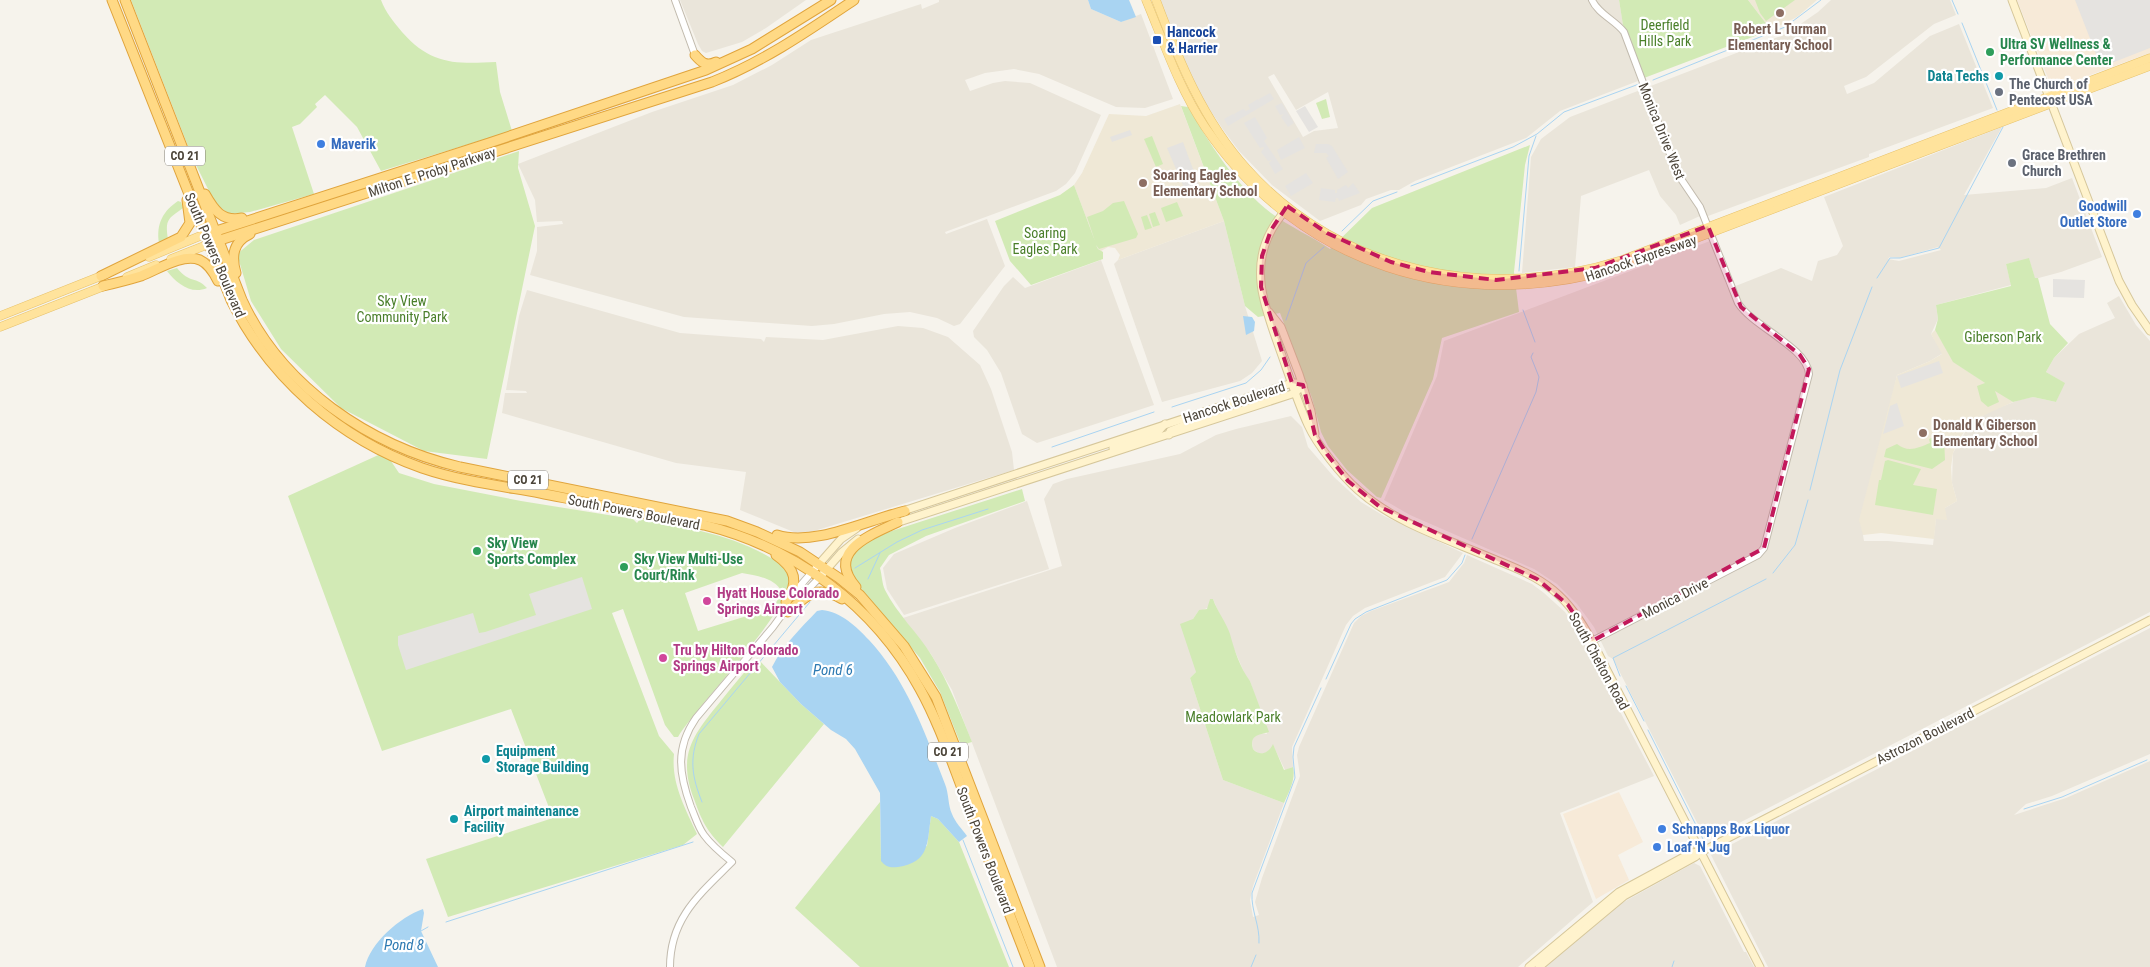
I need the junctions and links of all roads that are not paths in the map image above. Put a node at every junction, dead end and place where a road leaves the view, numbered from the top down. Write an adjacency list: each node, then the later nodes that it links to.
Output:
1 (112, 0): 17 (highway, South Powers Boulevard / CO 21)
2 (125, 0): 16 (highway, South Powers Boulevard / CO 21)
3 (675, 0): 11 (street)
4 (831, 0): 10 (highway, Milton E. Proby Parkway)
5 (854, 0): 19 (highway, Milton E. Proby Parkway)
6 (1146, 0): 20 (main road, Hancock Expressway)
7 (1156, 0): 20 (main road, Hancock Expressway)
8 (1592, 0): 21 (street, Monica Drive West)
9 (2012, 0): 15 (main road)
10 (765, 42): 11 (highway); 14 (highway, Milton E. Proby Parkway)
11 (695, 55): 14 (highway)
12 (2150, 58): 15 (main road, Hancock Expressway)
13 (2150, 66): 15 (main road, Hancock Expressway)
14 (669, 83): 18 (highway, Milton E. Proby Parkway)
15 (2050, 100): 21 (main road, Hancock Expressway); 32 (main road)
16 (164, 102): 18 (highway); 22 (highway, South Powers Boulevard / CO 21)
17 (173, 152): 23 (highway, South Powers Boulevard / CO 21); 26 (highway)
18 (293, 205): 22 (highway, Milton E. Proby Parkway)
19 (319, 208): 24 (highway, Milton E. Proby Parkway); 33 (highway)
20 (1285, 209): 21 (main road, Hancock Expressway); 28 (main road, South Chelton Road)
21 (1709, 230): 50 (street, Monica Drive West)
22 (214, 231): 23 (highway, Milton E. Proby Parkway); 24 (highway, South Powers Boulevard / CO 21)
23 (205, 234): 25 (highway, South Powers Boulevard / CO 21); 26 (main road, Milton E. Proby Parkway)
24 (218, 241): 25 (highway, Milton E. Proby Parkway); 33 (highway, South Powers Boulevard / CO 21)
25 (209, 244): 27 (main road, Milton E. Proby Parkway); 30 (highway, South Powers Boulevard / CO 21)
26 (101, 276): 29 (main road, Milton E. Proby Parkway)
27 (103, 286): 30 (highway); 31 (main road, Milton E. Proby Parkway)
28 (1265, 308): 34 (main road, South Chelton Road); 35 (main road, South Chelton Road)
29 (0, 316)
30 (239, 316): 49 (highway, South Powers Boulevard / CO 21)
31 (0, 327)
32 (2150, 331)
33 (261, 333): 47 (highway, South Powers Boulevard / CO 21)
34 (1292, 382): 35 (main road, Hancock Boulevard); 36 (main road, South Chelton Road); 37 (main road, Hancock Boulevard)
35 (1303, 385): 36 (main road, Hancock Boulevard); 39 (main road, South Chelton Road)
36 (1295, 393): 39 (main road, South Chelton Road); 40 (main road, Hancock Boulevard)
37 (1233, 403): 38 (main road, Hancock Boulevard); 40 (main road)
38 (1165, 424): 41 (main road, Hancock Boulevard); 42 (main road)
39 (1315, 434): 58 (main road, South Chelton Road)
40 (1169, 435): 42 (main road, Hancock Boulevard)
41 (1084, 452): 43 (main road, Hancock Boulevard); 44 (main road)
42 (1083, 462): 44 (main road, Hancock Boulevard)
43 (1025, 472): 44 (main road); 45 (main road); 46 (main road, Hancock Boulevard)
44 (1027, 480): 45 (main road, Hancock Boulevard)
45 (969, 499): 48 (main road, Hancock Boulevard)
46 (904, 510): 47 (highway); 51 (main road, Hancock Boulevard)
47 (727, 521): 51 (highway, South Powers Boulevard / CO 21)
48 (898, 522): 51 (main road, Hancock Boulevard); 57 (highway)
49 (741, 535): 52 (highway, South Powers Boulevard / CO 21); 53 (highway)
50 (1758, 555): 58 (street, Monica Drive)
51 (823, 567): 52 (main road, Hancock Boulevard); 57 (highway, South Powers Boulevard / CO 21)
52 (816, 574): 53 (street); 54 (street); 56 (highway, South Powers Boulevard / CO 21)
53 (786, 602): 54 (street)
54 (785, 614): 56 (highway); 60 (street)
55 (2150, 620): 59 (main road, Astrozon Boulevard)
56 (876, 627): 61 (highway, South Powers Boulevard / CO 21)
57 (899, 639): 62 (highway, South Powers Boulevard / CO 21)
58 (1592, 641): 59 (main road, South Chelton Road)
59 (1701, 852): 63 (main road, Astrozon Boulevard); 64 (main road, Astrozon Boulevard); 65 (main road, South Chelton Road)
60 (670, 967)
61 (1030, 967)
62 (1040, 967)
63 (1529, 967)
64 (1539, 967)
65 (1760, 967)

